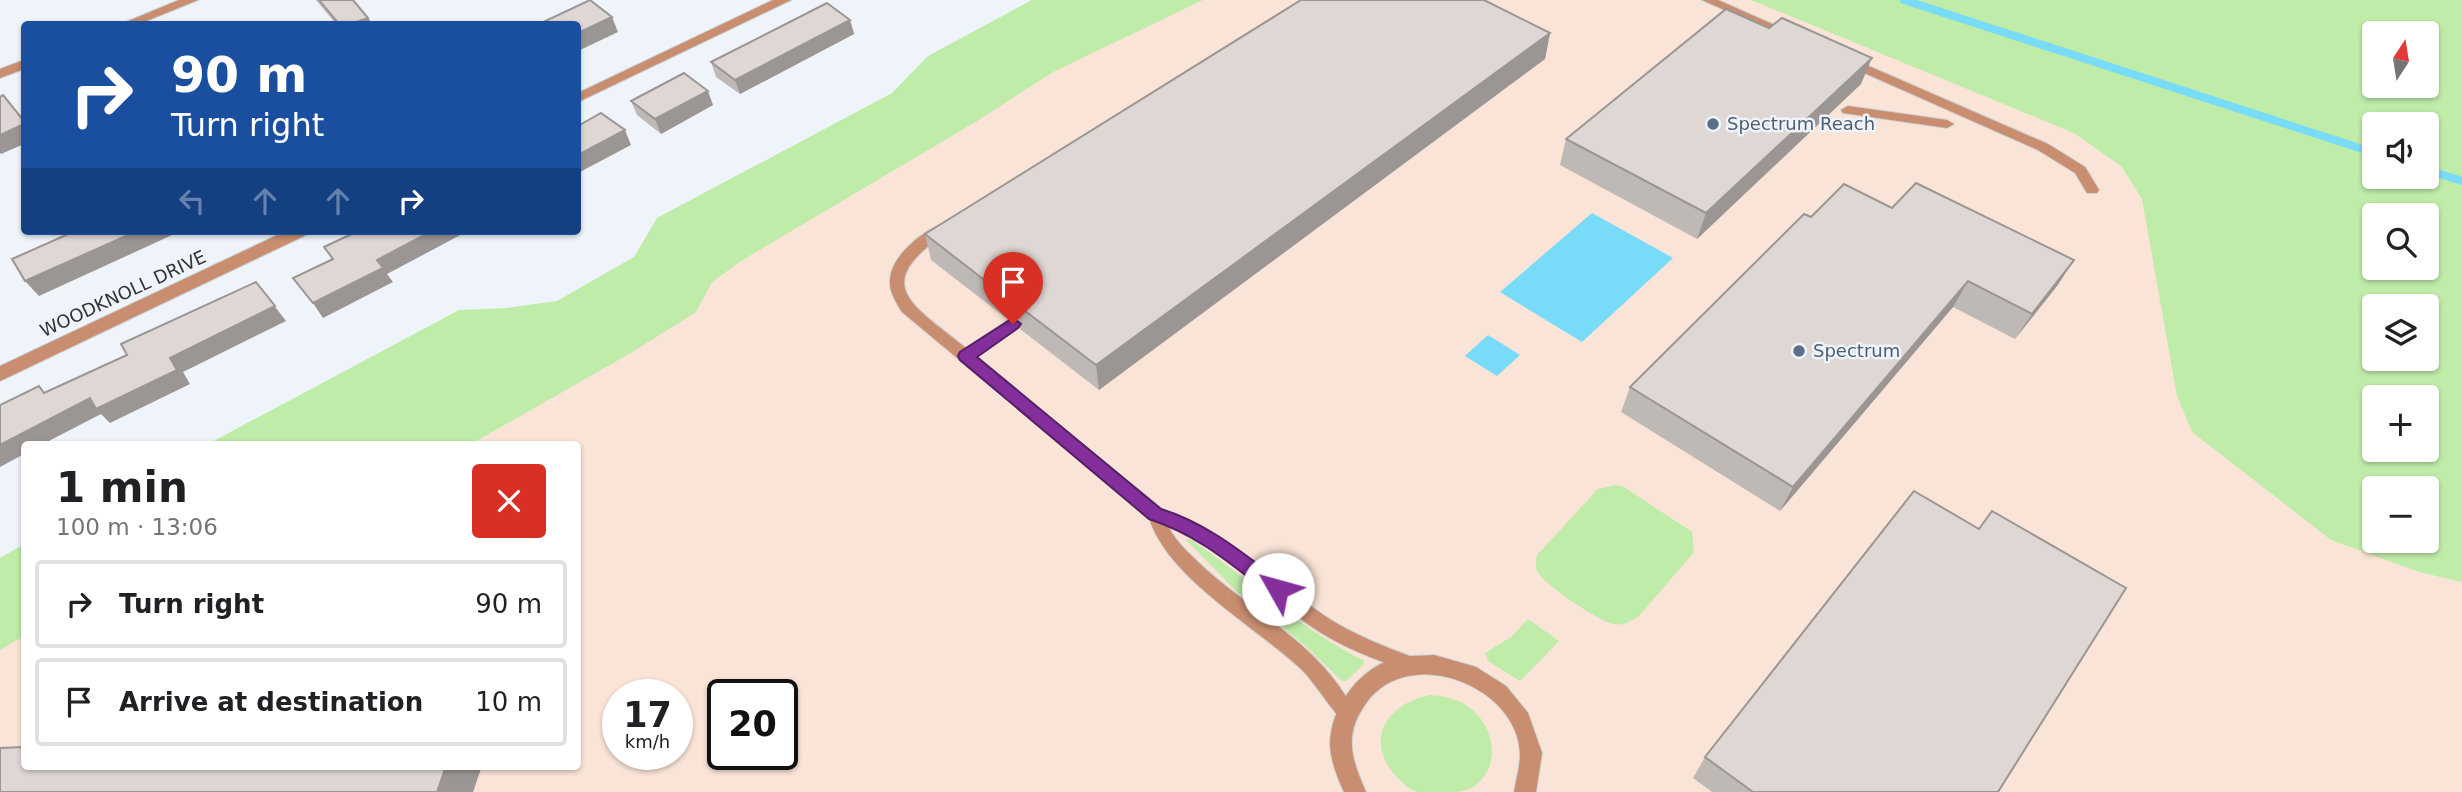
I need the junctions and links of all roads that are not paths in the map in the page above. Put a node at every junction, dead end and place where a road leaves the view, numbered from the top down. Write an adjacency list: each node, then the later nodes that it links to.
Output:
1 (191, 0): 4 (street)
2 (784, 0): 9 (street)
3 (1708, 0): 5 (lane)
4 (136, 21)
5 (1808, 43)
6 (1832, 54): 12 (lane)
7 (21, 65): 8 (street)
8 (0, 74)
9 (581, 98)
10 (1848, 110): 11 (lane)
11 (1947, 124)
12 (2092, 190)
13 (955, 222): 16 (lane)
14 (292, 235): 17 (street, WOODKNOLL DRIVE)
15 (1013, 324): 16 (lane)
16 (966, 356): 18 (lane)
17 (0, 374)
18 (1156, 514): 19 (lane); 20 (lane)
19 (1412, 665): 20 (street); 22 (street)
20 (1346, 714): 21 (street)
21 (1346, 786)
22 (1531, 788)

